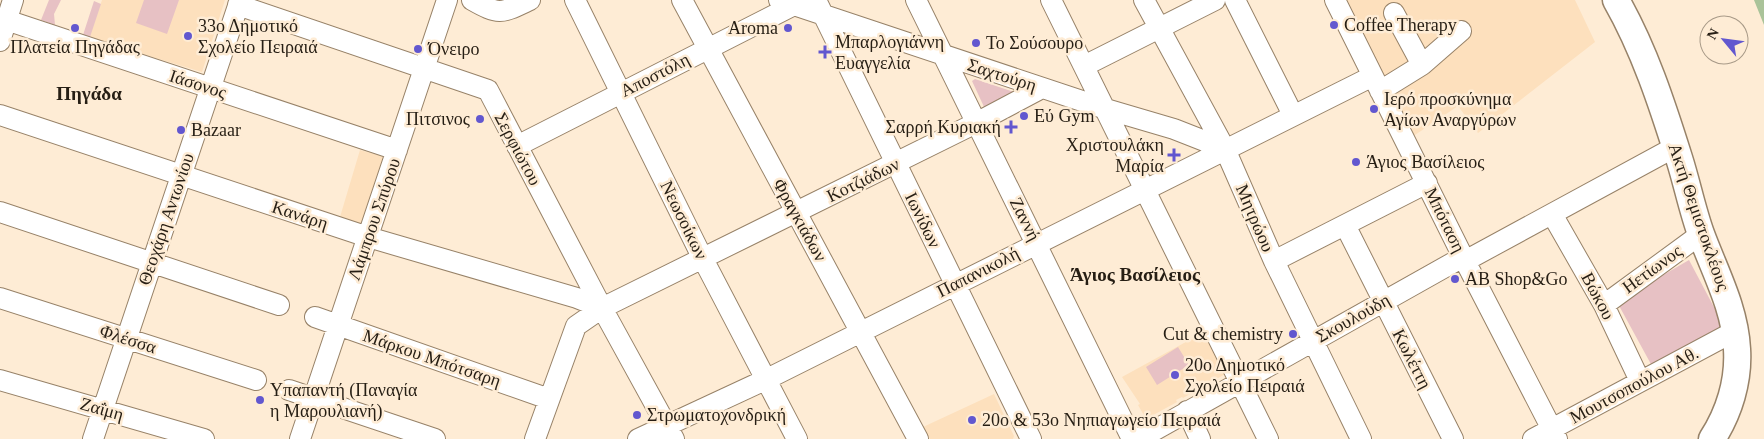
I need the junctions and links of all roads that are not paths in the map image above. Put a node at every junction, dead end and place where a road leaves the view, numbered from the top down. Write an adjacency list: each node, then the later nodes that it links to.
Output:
1 (13, 0): 18 (street)
2 (447, 0): 26 (street, Λάμπρου Σπύρου)
3 (472, 0): 4 (street)
4 (530, 0)
5 (575, 0): 30 (street, Νεωσοίκων)
6 (682, 0): 22 (street, Φραγκιάδων)
7 (916, 0): 23 (street, Ζαννή)
8 (1051, 0): 25 (street)
9 (1144, 0): 19 (street, Μητρώου)
10 (1215, 0): 19 (street)
11 (1235, 0): 33 (street)
12 (1335, 0): 27 (street, Μπόταση)
13 (1616, 0): 36 (main road, Ακτή Θεμιστοκλέους)
14 (786, 2): 16 (street, Σαχτούρη); 22 (street, Αποστόλη)
15 (239, 3): 26 (street, Σερφιώτου); 29 (street, Θεοχάρη Αντωνίου)
16 (820, 8): 23 (street, Σαχτούρη); 39 (street, Ιωνίδων)
17 (1394, 13): 24 (street)
18 (3, 19): 21 (street); 29 (street, Ιάσονος)
19 (1158, 29): 25 (street); 37 (street, Μητρώου)
20 (1461, 31): 24 (street, Παπανικολή)
21 (0, 41)
22 (708, 48): 30 (street, Αποστόλη); 44 (street, Φραγκιάδων)
23 (942, 55): 28 (street, Σαχτούρη); 34 (street, Ζαννή)
24 (1422, 64): 27 (street, Παπανικολή)
25 (1084, 66): 31 (street)
26 (425, 69): 35 (street, Σερφιώτου); 38 (street, Λάμπρου Σπύρου)
27 (1376, 84): 33 (street, Παπανικολή); 41 (street, Μπόταση)
28 (1042, 88): 31 (street, Σαχτούρη); 34 (street, Κοτζιάδων)
29 (211, 89): 38 (street, Ιάσονος); 40 (street, Θεοχάρη Αντωνίου)
30 (622, 93): 35 (street, Αποστόλη); 50 (street, Νεωσοίκων)
31 (1106, 109): 37 (street, Σαχτούρη); 42 (street)
32 (0, 115): 40 (street, Κανάρη)
33 (1293, 116): 37 (street, Παπανικολή)
34 (976, 124): 39 (street, Κοτζιάδων); 49 (street, Ζαννή)
35 (517, 146): 59 (street, Σερφιώτου)
36 (1675, 147): 45 (street, Σκουλούδη); 47 (main road, Ακτή Θεμιστοκλέους)
37 (1225, 149): 42 (street, Παπανικολή); 52 (street, Μητρώου)
38 (397, 150): 48 (street, Λάμπρου Σπύρου)
39 (896, 164): 44 (street, Κοτζιάδων); 54 (street, Ιωνίδων)
40 (181, 175): 48 (street, Κανάρη); 53 (street, Θεοχάρη Αντωνίου)
41 (1427, 183): 46 (street); 51 (street, Μπόταση)
42 (1146, 188): 49 (street, Παπανικολή); 70 (street)
43 (0, 212): 53 (street)
44 (796, 213): 50 (street, Κοτζιάδων); 63 (street, Φραγκιάδων)
45 (1552, 214): 51 (street, Σκουλούδη); 58 (street, Βώκου)
46 (1345, 225): 52 (street); 56 (street, Κωλέττη)
47 (1701, 234): 58 (street, Ηετίωνος); 62 (main road, Ακτή Θεμιστοκλέους)
48 (368, 237): 59 (street, Κανάρη); 61 (street, Λάμπρου Σπύρου)
49 (1037, 243): 54 (street, Παπανικολή); 87 (street, Ζαννή)
50 (703, 259): 59 (street, Κοτζιάδων); 66 (street, Νεωσοίκων)
51 (1464, 259): 56 (street, Σκουλούδη); 77 (street, Μπόταση)
52 (1274, 261): 65 (street, Μητρώου)
53 (151, 262): 57 (street); 64 (street, Θεοχάρη Αντωνίου)
54 (954, 285): 63 (street, Παπανικολή); 86 (street, Ιωνίδων)
55 (0, 298): 64 (street, Φλέσσα)
56 (1382, 301): 65 (street, Σκουλούδη); 92 (street, Κωλέττη)
57 (279, 305)
58 (1604, 305): 69 (street, Βώκου)
59 (602, 308): 73 (street, Κοτζιάδων); 76 (street, Σερφιώτου)
60 (315, 317): 61 (street, Μάρκου Μπότσαρη)
61 (338, 325): 72 (street, Λάμπρου Σπύρου); 73 (street, Μάρκου Μπότσαρη)
62 (1735, 331): 69 (street, Μουτσοπούλου Αθ.); 94 (main road, Ακτή Θεμιστοκλέους)
63 (862, 332): 66 (street, Παπανικολή); 85 (street, Φραγκιάδων)
64 (126, 338): 68 (street, Φλέσσα); 74 (street, Θεοχάρη Αντωνίου)
65 (1312, 341): 70 (street, Σκουλούδη); 91 (street, Μητρώου)
66 (767, 379): 76 (street, Παπανικολή); 84 (street, Νεωσοίκων)
67 (0, 380): 74 (street, Ζαΐμη)
68 (256, 380)
69 (1640, 381): 77 (street, Μουτσοπούλου Αθ.)
70 (1240, 382): 75 (street, Σκουλούδη); 90 (street)
71 (289, 390): 72 (street)
72 (314, 398): 80 (street, Λάμπρου Σπύρου); 81 (street)
73 (549, 399): 82 (street, Κοτζιάδων)
74 (103, 410): 78 (street, Θεοχάρη Αντωνίου); 79 (street, Ζαΐμη)
75 (1187, 411): 88 (street, Σκουλούδη); 89 (street)
76 (671, 432): 83 (street, Παπανικολή)
77 (1554, 434): 93 (street, Μουτσοπούλου Αθ.)
78 (92, 439)
79 (204, 439)
80 (300, 439)
81 (435, 439)
82 (534, 439)
83 (638, 439)
84 (797, 439)
85 (918, 439)
86 (1031, 439)
87 (1132, 439)
88 (1139, 439)
89 (1200, 439)
90 (1268, 439)
91 (1361, 439)
92 (1452, 439)
93 (1533, 439)
94 (1712, 439)

